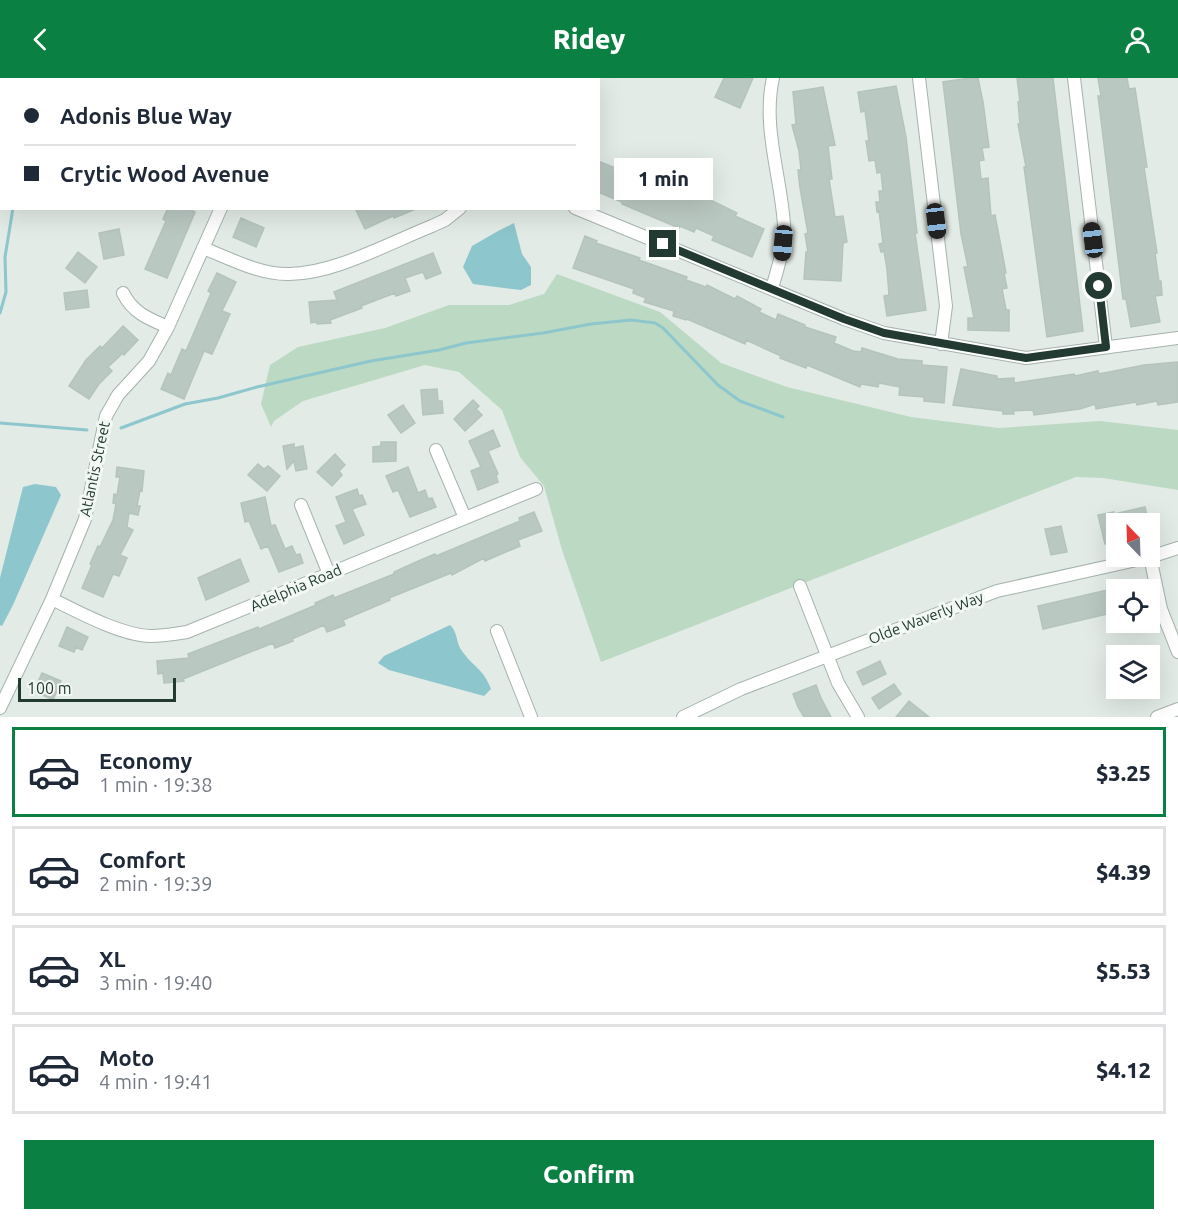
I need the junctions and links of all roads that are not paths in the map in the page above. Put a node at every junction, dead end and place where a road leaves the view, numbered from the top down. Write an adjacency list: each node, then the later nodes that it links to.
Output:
1 (773, 78): 8 (street)
2 (919, 78): 12 (street)
3 (1074, 78): 13 (street)
4 (219, 210): 7 (street, Atlantis Street)
5 (458, 210): 7 (street)
6 (580, 210): 8 (street)
7 (203, 248): 10 (street, Atlantis Street)
8 (772, 288): 12 (street)
9 (123, 293): 10 (street)
10 (168, 327): 24 (street, Atlantis Street)
11 (1178, 338): 13 (street)
12 (941, 344): 13 (street)
13 (1106, 347)
14 (436, 450): 17 (street)
15 (536, 489): 17 (street, Adelphia Road)
16 (300, 505): 22 (street)
17 (465, 518): 22 (street, Adelphia Road)
18 (1178, 548): 19 (street, Olde Waverly Way)
19 (1160, 554)
20 (1106, 567): 27 (street, Olde Waverly Way)
21 (1152, 567): 26 (street)
22 (329, 574): 24 (street, Adelphia Road)
23 (800, 586): 27 (street)
24 (52, 599): 28 (street, Atlantis Street)
25 (497, 631): 31 (street)
26 (1178, 652)
27 (827, 656): 30 (street, Olde Waverly Way); 32 (street)
28 (0, 708)
29 (1178, 709): 33 (street)
30 (687, 716)
31 (531, 717)
32 (858, 717)
33 (1157, 717)

